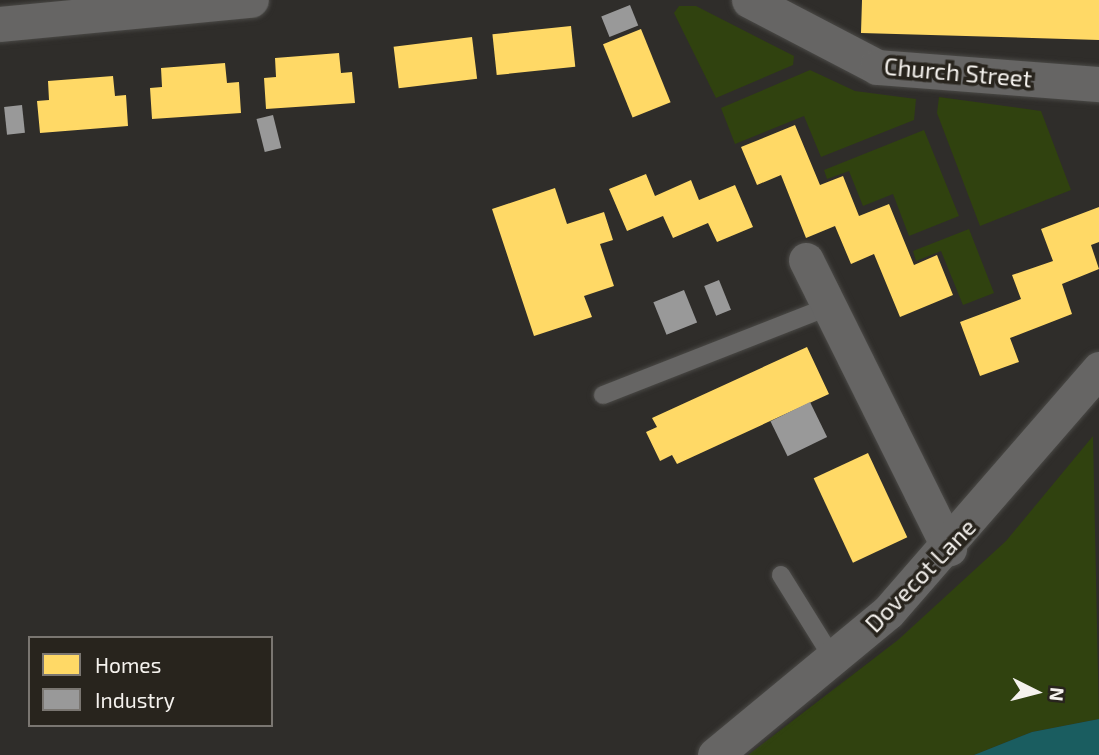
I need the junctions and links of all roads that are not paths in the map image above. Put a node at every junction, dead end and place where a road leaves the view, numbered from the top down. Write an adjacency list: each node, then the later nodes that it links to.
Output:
1 (251, 0): 3 (street)
2 (749, 0): 4 (street, Church Street)
3 (190, 3): 5 (street)
4 (797, 10): 6 (street, Church Street)
5 (0, 24)
6 (1099, 83)
7 (806, 260): 8 (street)
8 (827, 307): 10 (lane); 11 (street)
9 (1099, 369): 11 (street, Dovecot Lane)
10 (603, 395)
11 (950, 548): 13 (street, Dovecot Lane)
12 (781, 575): 13 (lane)
13 (834, 660): 14 (street, Dovecot Lane)
14 (715, 755)

